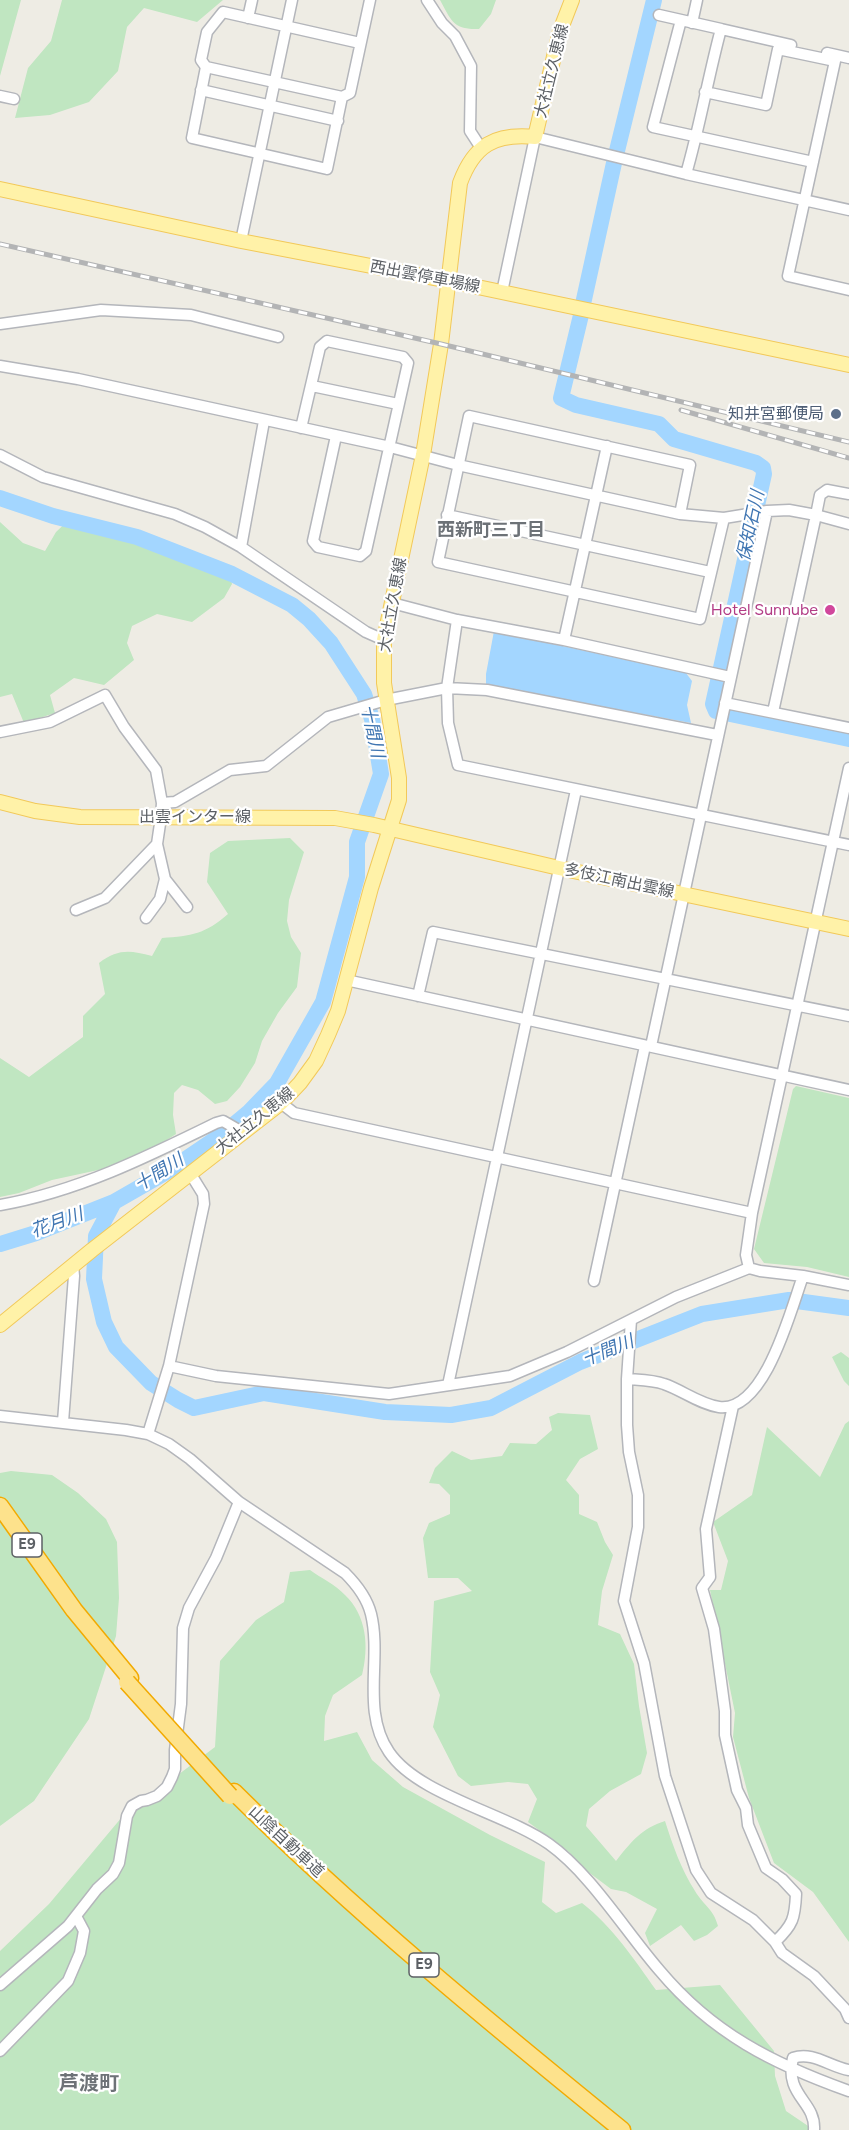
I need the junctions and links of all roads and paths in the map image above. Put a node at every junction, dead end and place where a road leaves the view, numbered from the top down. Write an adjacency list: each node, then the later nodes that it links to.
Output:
1 (252, 0): 8 (street)
2 (292, 0): 11 (street)
3 (370, 0): 13 (street)
4 (426, 0): 27 (street)
5 (572, 0): 25 (main road, 大社立久恵線)
6 (697, 0): 10 (street)
7 (660, 15): 9 (street)
8 (248, 18): 11 (street); 16 (street)
9 (681, 20): 10 (street); 26 (street)
10 (692, 23): 12 (street)
11 (287, 26): 13 (street); 17 (street)
12 (721, 30): 14 (street); 19 (street)
13 (360, 43): 21 (street)
14 (830, 57): 15 (street); 19 (street); 29 (street)
15 (849, 58)
16 (206, 67): 17 (street); 18 (street)
17 (275, 82): 21 (street); 23 (street)
18 (201, 90): 23 (street); 28 (street)
19 (705, 92): 26 (street)
20 (0, 96): 22 (street)
21 (342, 97): 24 (street)
22 (14, 99)
23 (269, 106): 24 (street); 28 (street)
24 (338, 121): 28 (street)
25 (535, 137): 27 (main road, 大社立久恵線); 30 (street); 37 (street)
26 (696, 137): 29 (street); 30 (street)
27 (481, 148): 35 (main road, 大社立久恵線)
28 (260, 153): 34 (street)
29 (813, 162): 32 (street)
30 (686, 174): 32 (street)
31 (0, 189): 34 (main road, 西出雲停車場線)
32 (805, 199): 33 (street); 36 (street)
33 (849, 210)
34 (241, 240): 35 (main road, 西出雲停車場線)
35 (449, 281): 37 (main road, 西出雲停車場線); 50 (main road, 大社立久恵線)
36 (849, 290)
37 (502, 292): 40 (main road, 西出雲停車場線)
38 (0, 324): 39 (street)
39 (278, 337)
40 (849, 365)
41 (0, 366): 44 (street)
42 (312, 386): 43 (street); 43 (street); 45 (street)
43 (398, 404): 48 (street)
44 (264, 421): 45 (street); 61 (street)
45 (301, 428): 46 (street)
46 (336, 436): 48 (street); 48 (street)
47 (607, 446): 51 (street); 53 (street); 55 (street)
48 (390, 447): 50 (street)
49 (0, 455): 61 (street)
50 (423, 455): 51 (street); 64 (main road, 大社立久恵線)
51 (458, 465): 53 (street); 56 (street)
52 (849, 494): 57 (street)
53 (596, 497): 55 (street); 60 (street)
54 (767, 511): 57 (street); 58 (street); 68 (street)
55 (680, 514): 58 (street)
56 (447, 515): 60 (street); 63 (street)
57 (816, 515): 59 (street); 72 (street)
58 (724, 518): 62 (street)
59 (849, 525)
60 (585, 545): 62 (street); 63 (street)
61 (241, 547): 66 (street)
62 (710, 572): 63 (street)
63 (574, 593): 67 (street)
64 (392, 603): 65 (street); 66 (main road, 大社立久恵線)
65 (457, 620): 67 (street); 69 (street)
66 (384, 640): 70 (main road, 大社立久恵線)
67 (564, 640): 68 (street)
68 (730, 677): 71 (street)
69 (447, 688): 70 (street); 75 (street); 77 (street)
70 (386, 700): 79 (street); 82 (main road, 大社立久恵線)
71 (725, 702): 72 (street); 75 (street)
72 (773, 712): 73 (street)
73 (849, 728)
74 (0, 732): 79 (street)
75 (717, 735): 80 (street)
76 (849, 768): 83 (street)
77 (576, 790): 80 (street); 86 (street)
78 (0, 802): 81 (main road, 出雲インター線)
79 (162, 803): 81 (street)
80 (702, 814): 83 (street); 88 (street)
81 (161, 817): 82 (main road, 出雲インター線); 84 (street)
82 (390, 829): 86 (main road, 多伎江南出雲線); 95 (main road, 大社立久恵線)
83 (834, 842): 85 (street); 92 (street)
84 (157, 844): 87 (street); 90 (street)
85 (849, 845)
86 (559, 868): 88 (main road, 多伎江南出雲線); 94 (street)
87 (165, 879): 89 (street); 91 (street)
88 (683, 894): 92 (main road, 多伎江南出雲線); 96 (street)
89 (187, 908)
90 (76, 910)
91 (146, 918)
92 (816, 922): 93 (main road, 多伎江南出雲線); 98 (street)
93 (849, 929)
94 (541, 954): 96 (street); 97 (street); 100 (street)
95 (346, 980): 97 (street); 104 (main road, 大社立久恵線)
96 (665, 980): 98 (street); 101 (street)
97 (418, 996): 100 (street)
98 (797, 1007): 99 (street); 102 (street)
99 (849, 1017)
100 (527, 1021): 101 (street); 106 (street)
101 (648, 1046): 102 (street); 108 (street)
102 (783, 1076): 103 (street); 110 (street)
103 (849, 1090)
104 (281, 1103): 105 (main road, 大社立久恵線); 106 (street)
105 (242, 1132): 107 (main road, 大社立久恵線); 109 (street)
106 (496, 1157): 108 (street); 120 (street)
107 (190, 1173): 111 (main road, 大社立久恵線); 118 (street)
108 (615, 1184): 110 (street); 114 (street)
109 (0, 1205)
110 (752, 1214): 112 (street)
111 (74, 1264): 117 (main road, 大社立久恵線); 123 (street)
112 (750, 1268): 113 (street); 116 (street)
113 (803, 1276): 115 (street); 121 (street)
114 (594, 1281)
115 (849, 1285)
116 (631, 1320): 119 (street); 120 (street)
117 (0, 1325)
118 (169, 1366): 120 (street); 124 (street)
119 (627, 1379): 121 (street); 131 (street)
120 (448, 1385)
121 (733, 1406): 131 (street)
122 (0, 1416): 123 (street)
123 (63, 1422): 124 (street)
124 (148, 1434): 125 (street)
125 (239, 1502): 130 (street); 135 (street)
126 (0, 1506): 128 (highway, 山陰自動車道 / E9)
127 (0, 1514): 128 (highway, 山陰自動車道 / E9)
128 (52, 1584): 129 (highway, 山陰自動車道 / E9)
129 (232, 1794): 138 (highway, 山陰自動車道 / E9); 139 (highway, 山陰自動車道 / E9)
130 (76, 1916): 132 (street); 134 (street)
131 (775, 1942): 133 (street)
132 (0, 1985)
133 (849, 2018)
134 (0, 2051)
135 (791, 2068): 136 (street); 137 (street); 140 (street)
136 (849, 2070)
137 (849, 2091)
138 (612, 2130)
139 (622, 2130)
140 (814, 2130)

